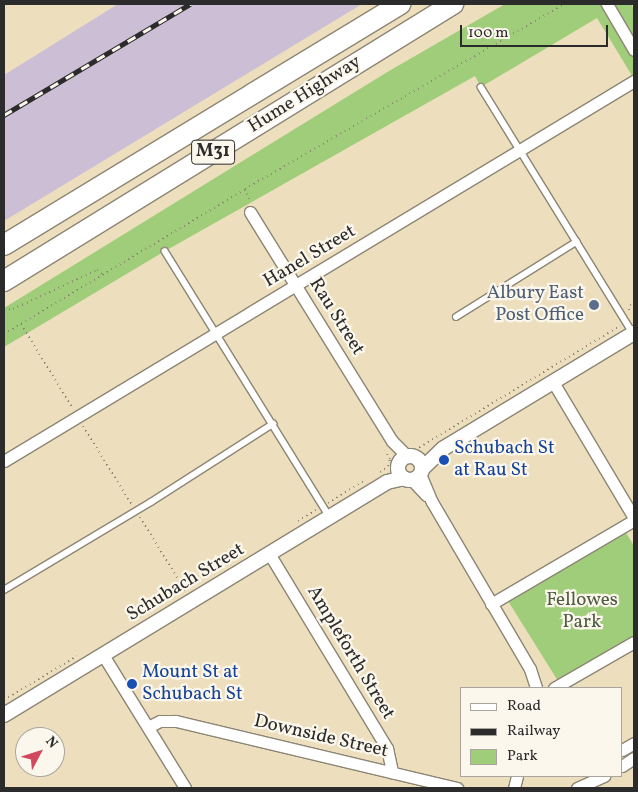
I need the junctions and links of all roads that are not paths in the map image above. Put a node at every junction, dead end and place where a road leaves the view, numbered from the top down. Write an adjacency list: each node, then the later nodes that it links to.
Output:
1 (398, 4): 12 (highway, Hume Highway / M31)
2 (453, 4): 5 (highway, Hume Highway / M31)
3 (461, 4): 5 (highway)
4 (607, 4): 6 (street)
5 (423, 22): 14 (highway, Hume Highway / M31)
6 (634, 50)
7 (634, 81): 9 (street, Hanel Street)
8 (481, 87): 9 (lane)
9 (520, 150): 11 (lane); 15 (street, Hanel Street)
10 (250, 212): 15 (street, Rau Street)
11 (576, 242): 16 (lane); 17 (lane)
12 (4, 245)
13 (165, 251): 18 (lane)
14 (4, 281)
15 (296, 286): 18 (street, Hanel Street); 22 (street, Rau Street)
16 (456, 317)
17 (631, 329): 19 (street)
18 (218, 332): 20 (lane); 21 (street, Hanel Street)
19 (553, 382): 22 (street); 24 (street)
20 (273, 424): 23 (lane); 26 (lane)
21 (4, 461)
22 (410, 466): 23 (street, Schubach Street); 27 (street, Rau Street)
23 (326, 512): 25 (street, Schubach Street)
24 (634, 519): 27 (street)
25 (270, 555): 29 (street, Schubach Street); 38 (street, Ampleforth Street)
26 (4, 590)
27 (491, 604): 30 (street, Rau Street)
28 (634, 642): 31 (street)
29 (103, 655): 32 (street, Schubach Street); 33 (street)
30 (539, 687)
31 (556, 687)
32 (4, 715)
33 (148, 727): 38 (street, Downside Street); 41 (street)
34 (634, 742): 35 (street)
35 (623, 749)
36 (634, 758): 37 (street)
37 (623, 765)
38 (392, 772): 42 (street, Downside Street)
39 (586, 777): 43 (street)
40 (602, 777): 44 (street)
41 (185, 788)
42 (457, 788)
43 (571, 788)
44 (577, 788)

